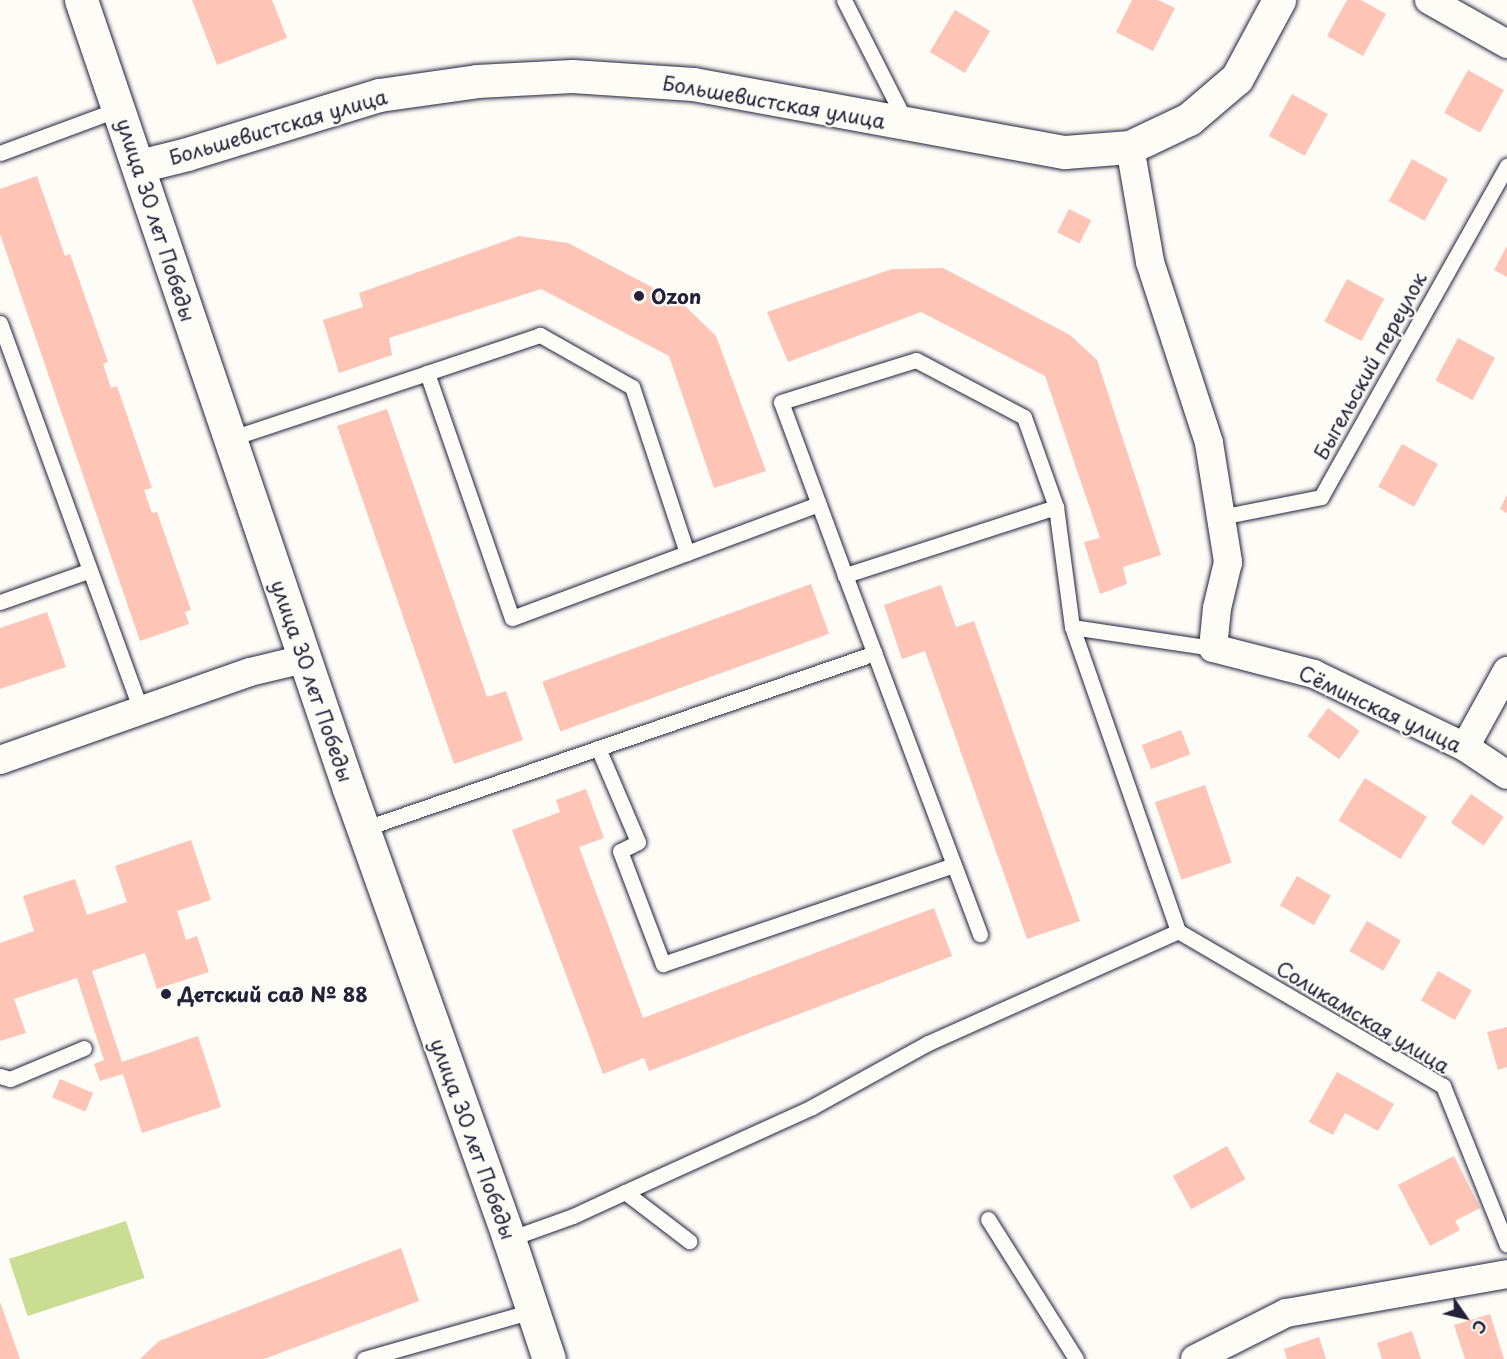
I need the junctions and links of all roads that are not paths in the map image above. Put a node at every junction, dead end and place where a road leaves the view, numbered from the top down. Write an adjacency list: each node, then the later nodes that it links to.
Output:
1 (81, 0): 6 (street, улица 30 лет Победы)
2 (844, 0): 7 (lane)
3 (1279, 0): 8 (street, Большевистская улица)
4 (1429, 0): 5 (street)
5 (1507, 44)
6 (119, 110): 9 (lane); 10 (street, улица 30 лет Победы)
7 (908, 125): 8 (street, Большевистская улица); 10 (street, Большевистская улица)
8 (1130, 147): 17 (street)
9 (0, 153)
10 (139, 166): 14 (street, улица 30 лет Победы)
11 (1507, 166): 17 (lane, Быгельский переулок)
12 (0, 323): 19 (lane)
13 (428, 373): 14 (lane); 18 (lane); 18 (lane)
14 (229, 439): 25 (street, улица 30 лет Победы)
15 (819, 504): 16 (lane); 18 (lane); 20 (lane)
16 (1056, 507): 20 (lane); 22 (lane)
17 (1221, 517): 23 (street)
18 (687, 553)
19 (88, 571): 21 (lane); 27 (lane)
20 (845, 575): 24 (lane)
21 (0, 602)
22 (1072, 627): 23 (lane); 34 (lane)
23 (1213, 648): 28 (street, Сёминская улица)
24 (874, 653): 29 (lane); 33 (lane)
25 (304, 659): 27 (street); 32 (street, улица 30 лет Победы)
26 (1507, 671): 28 (street)
27 (141, 710): 30 (street)
28 (1465, 747): 31 (street, Сёминская улица)
29 (598, 748): 32 (lane); 33 (lane)
30 (0, 760)
31 (1507, 775)
32 (363, 829): 40 (street, улица 30 лет Победы)
33 (954, 864): 35 (lane)
34 (1178, 931): 38 (lane); 42 (lane, Соликамская улица)
35 (980, 935)
36 (84, 1048): 37 (lane)
37 (0, 1076)
38 (625, 1192): 40 (lane); 41 (lane)
39 (988, 1219): 47 (lane)
40 (509, 1239): 44 (street, улица 30 лет Победы)
41 (689, 1241)
42 (1507, 1245)
43 (1507, 1274): 48 (street)
44 (532, 1311): 45 (lane); 46 (street, улица 30 лет Победы)
45 (363, 1359)
46 (549, 1359)
47 (1076, 1359)
48 (1195, 1359)

